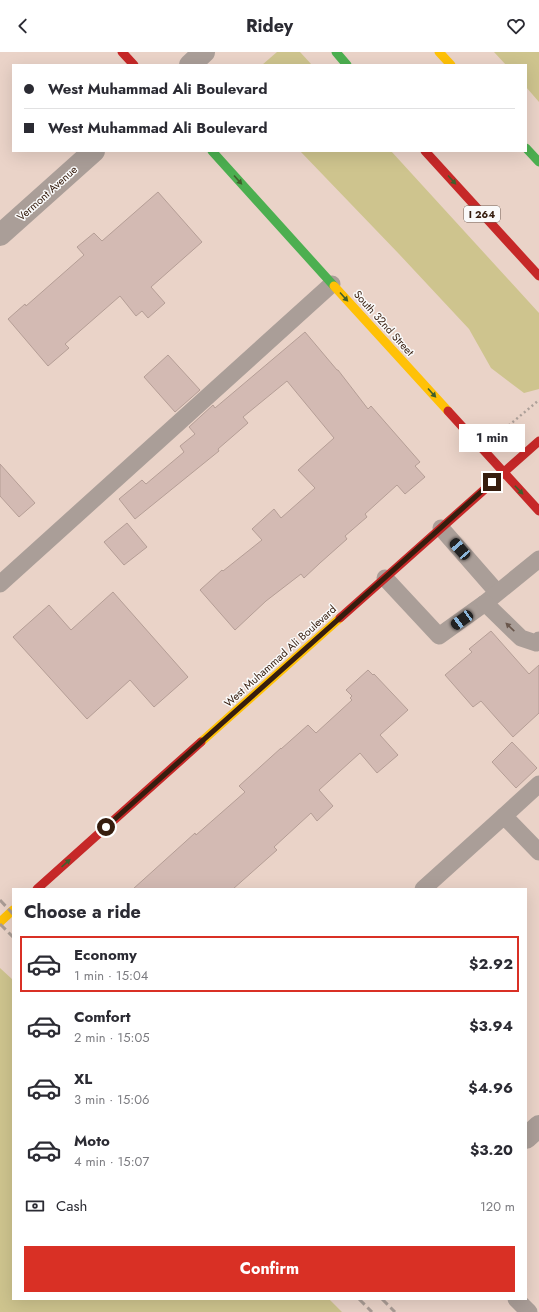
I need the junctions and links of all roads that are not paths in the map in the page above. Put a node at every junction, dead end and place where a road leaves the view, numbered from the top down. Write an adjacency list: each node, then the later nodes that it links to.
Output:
1 (122, 52): 5 (main road)
2 (204, 52): 6 (street)
3 (336, 52): 7 (main road)
4 (440, 52): 8 (main road)
5 (133, 64)
6 (191, 64)
7 (346, 64)
8 (450, 64)
9 (527, 149): 13 (main road)
10 (93, 152): 14 (street, Vermont Avenue)
11 (213, 152): 16 (main road, South 32nd Street, one-way to 16)
12 (426, 152): 15 (main road, I 264, one-way to 15)
13 (539, 162)
14 (0, 235)
15 (539, 276)
16 (332, 284): 18 (main road, South 32nd Street, one-way to 18); 23 (lane)
17 (539, 440): 18 (main road, West Muhammad Ali Boulevard)
18 (503, 473): 19 (main road, South 32nd Street, one-way to 19); 20 (main road, West Muhammad Ali Boulevard)
19 (539, 511)
20 (441, 528): 22 (main road, West Muhammad Ali Boulevard); 24 (lane)
21 (538, 562): 24 (lane)
22 (385, 578): 24 (lane); 29 (main road, West Muhammad Ali Boulevard, one-way to 22)
23 (0, 584)
24 (491, 598): 25 (lane, one-way to 24)
25 (539, 640)
26 (539, 784): 27 (lane)
27 (504, 816): 28 (lane); 30 (lane)
28 (539, 852)
29 (37, 888)
30 (424, 888)
31 (12, 911): 32 (main road)
32 (0, 922)
33 (539, 1126): 34 (street)
34 (527, 1137)
35 (517, 1300): 36 (lane)
36 (529, 1312)

